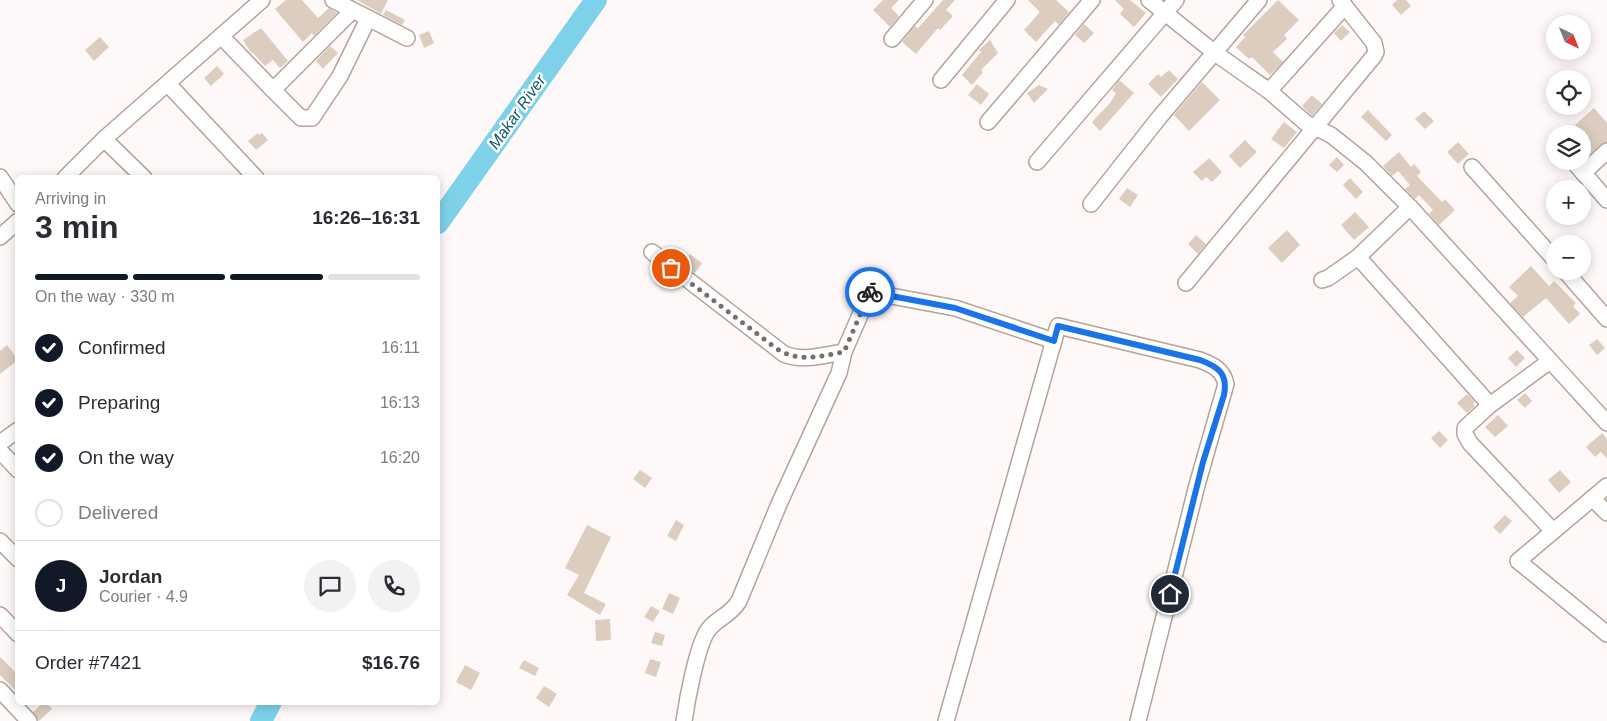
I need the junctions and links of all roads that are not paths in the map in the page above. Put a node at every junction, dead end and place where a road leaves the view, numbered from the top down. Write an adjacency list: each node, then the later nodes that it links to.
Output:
1 (262, 0): 13 (street)
2 (333, 0): 10 (street)
3 (925, 0): 15 (street)
4 (1007, 0): 17 (street)
5 (1092, 0): 21 (street)
6 (1149, 0): 11 (street)
7 (1176, 0): 11 (street)
8 (1259, 0): 16 (street)
9 (1342, 3): 20 (street); 22 (street)
10 (352, 11): 12 (street); 19 (street)
11 (1164, 13): 16 (street); 26 (street)
12 (368, 19): 14 (street); 19 (street)
13 (222, 36): 18 (street); 19 (street)
14 (406, 38)
15 (892, 39)
16 (1215, 52): 20 (street); 35 (street)
17 (941, 80)
18 (168, 84): 23 (street); 31 (street)
19 (272, 90)
20 (1269, 91): 22 (street)
21 (988, 122)
22 (1315, 126): 36 (street); 44 (street)
23 (104, 139): 29 (street); 30 (street)
24 (1607, 150): 25 (street)
25 (1591, 159)
26 (1037, 162)
27 (1472, 167): 39 (street)
28 (1581, 170): 34 (street)
29 (68, 175)
30 (141, 175)
31 (253, 175)
32 (0, 177): 33 (street)
33 (15, 200)
34 (1607, 200)
35 (1090, 204)
36 (1410, 207): 41 (street); 48 (street)
37 (15, 224): 38 (street)
38 (0, 237)
39 (1546, 250)
40 (652, 252): 47 (street)
41 (1358, 257): 42 (street); 49 (street)
42 (1322, 280)
43 (1573, 280): 45 (street)
44 (1186, 283)
45 (1607, 319)
46 (1054, 341): 47 (street); 67 (street); 68 (street)
47 (844, 352): 66 (street)
48 (1550, 361): 49 (street); 50 (street)
49 (1490, 405): 58 (street)
50 (1607, 423)
51 (15, 432): 52 (street)
52 (0, 443)
53 (0, 452): 54 (street)
54 (15, 467)
55 (1607, 486): 56 (street)
56 (1592, 498): 57 (street); 58 (street)
57 (1607, 513)
58 (1553, 531): 63 (street)
59 (0, 541): 60 (street)
60 (15, 556)
61 (0, 615): 62 (street)
62 (15, 631)
63 (1607, 634)
64 (0, 690): 65 (street)
65 (15, 702)
66 (684, 721)
67 (946, 721)
68 (1138, 721)

